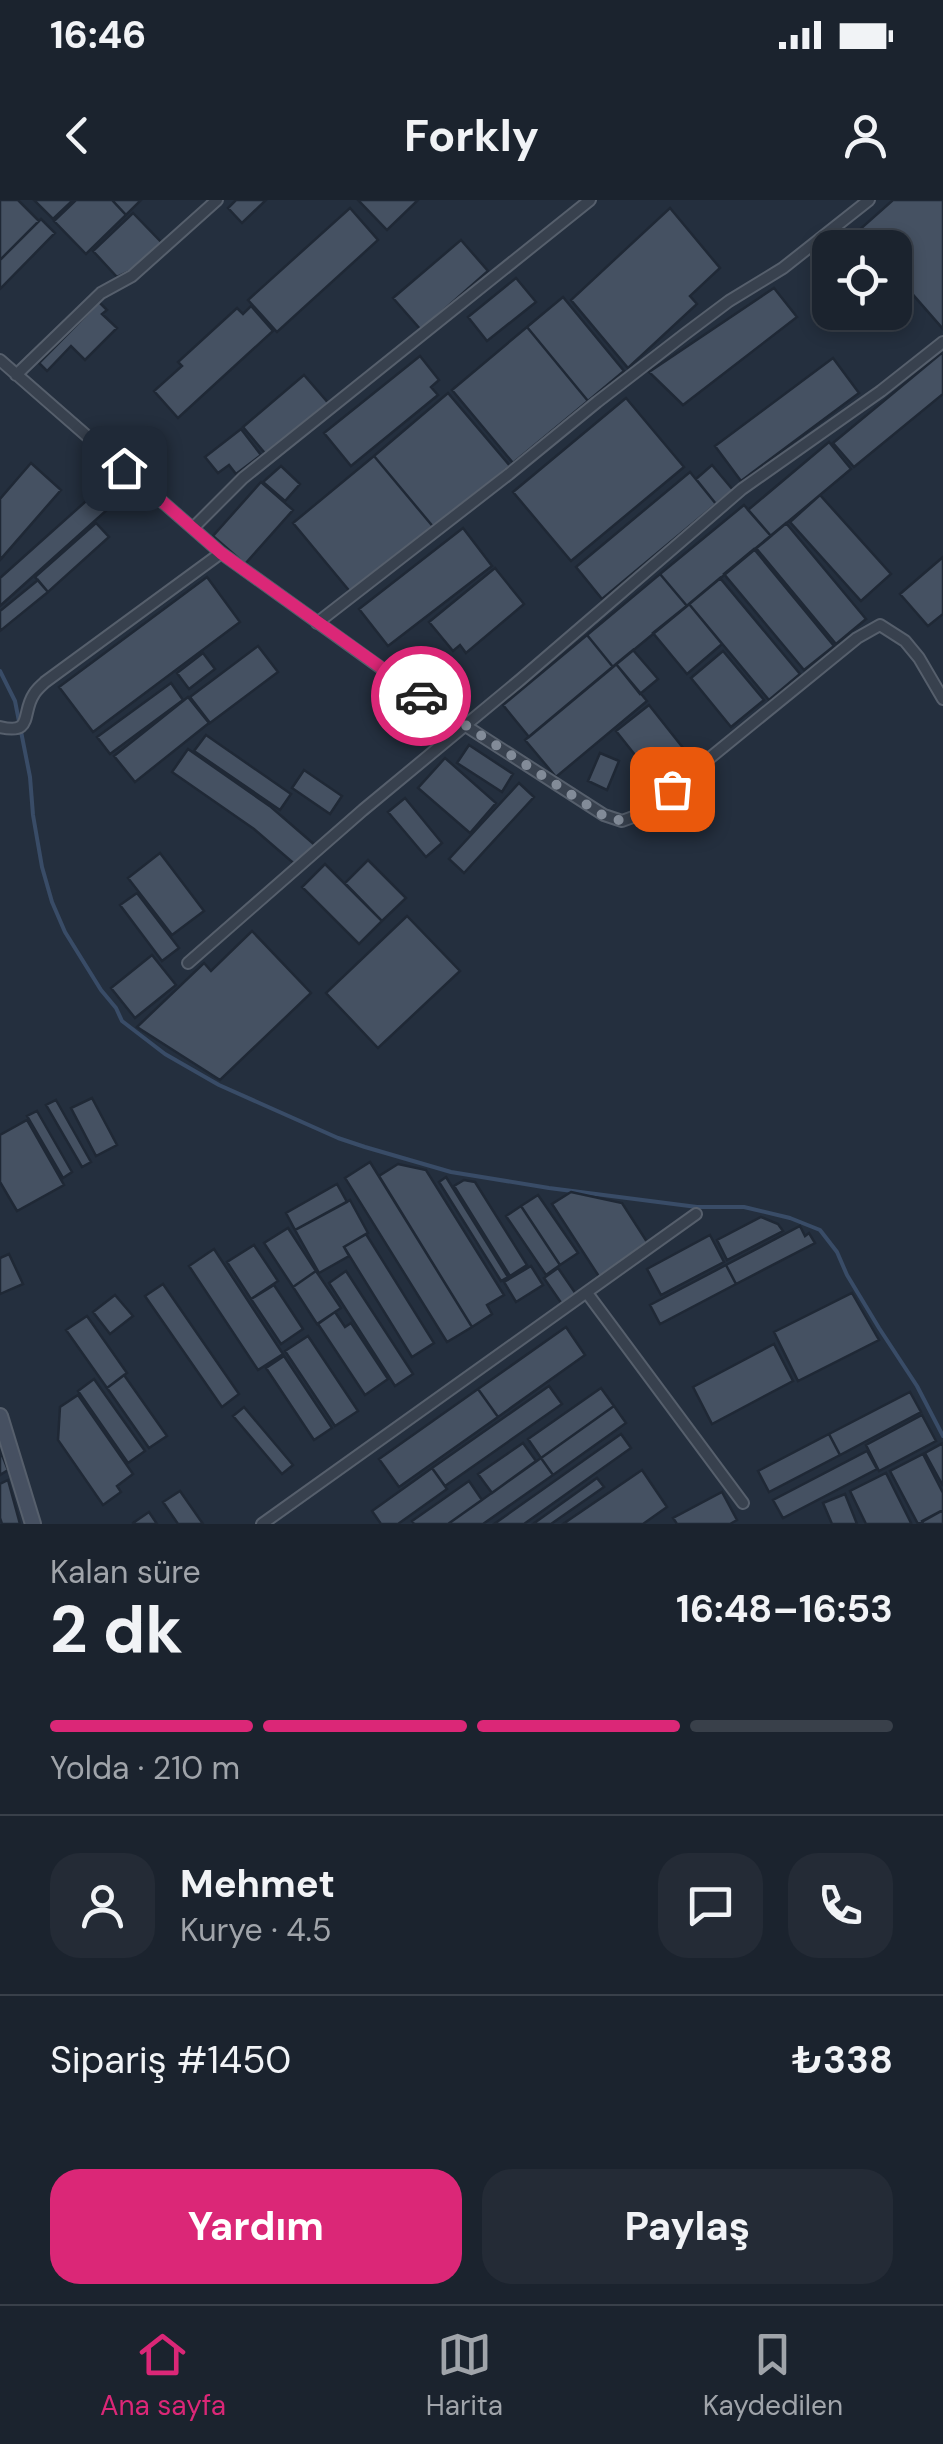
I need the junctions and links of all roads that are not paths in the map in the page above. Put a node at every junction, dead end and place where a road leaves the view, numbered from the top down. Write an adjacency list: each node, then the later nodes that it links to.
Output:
1 (217, 200): 6 (street)
2 (590, 200): 7 (street)
3 (870, 200): 9 (street)
4 (943, 342): 11 (street)
5 (0, 360): 6 (street)
6 (16, 375): 7 (street)
7 (193, 528): 8 (street)
8 (221, 553): 9 (street); 12 (street)
9 (318, 622): 11 (street)
10 (943, 699): 11 (street)
11 (465, 726): 13 (street)
12 (11, 728)
13 (188, 963)
14 (696, 1214): 15 (street)
15 (587, 1292): 17 (street); 19 (street)
16 (0, 1416): 18 (street)
17 (743, 1503)
18 (33, 1524)
19 (262, 1524)

